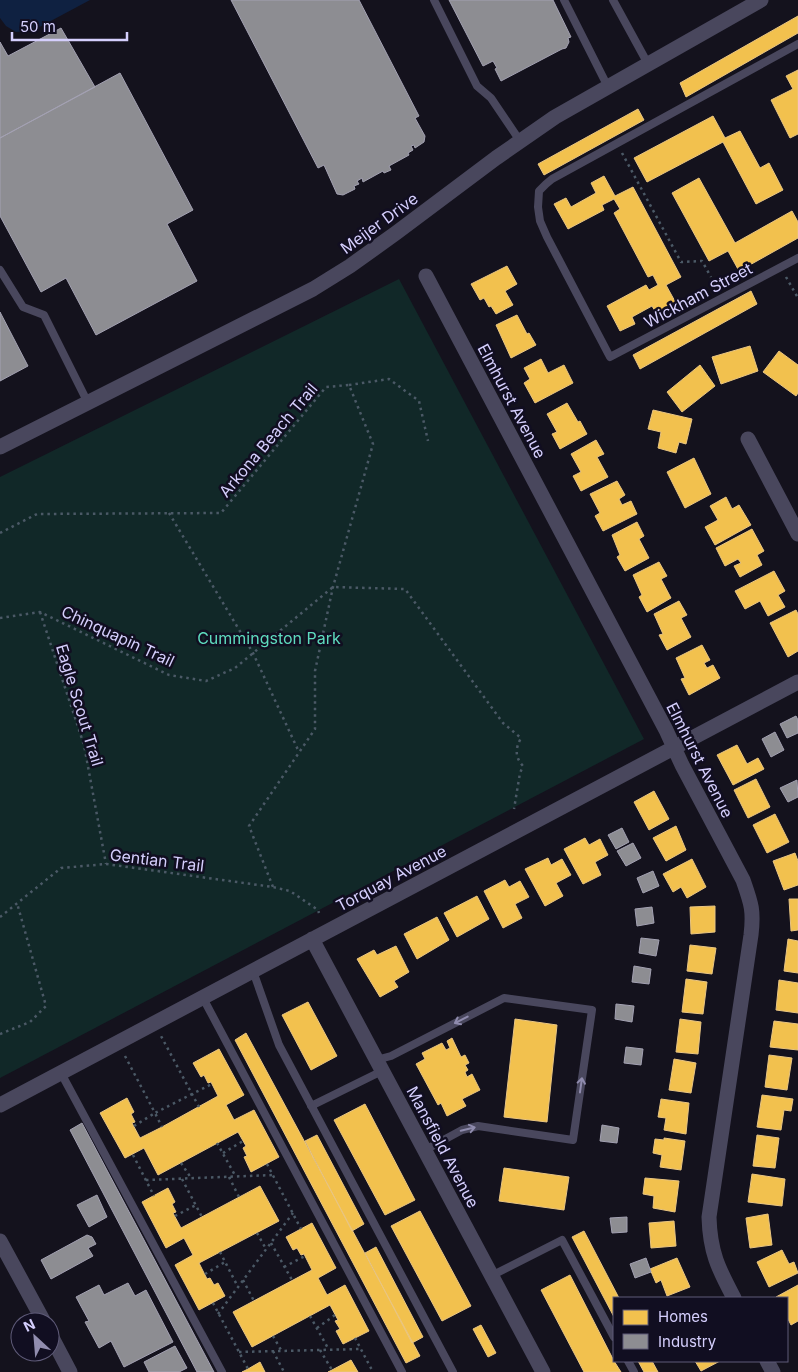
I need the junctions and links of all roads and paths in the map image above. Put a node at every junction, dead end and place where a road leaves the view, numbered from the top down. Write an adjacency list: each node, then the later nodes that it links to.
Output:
1 (434, 0): 8 (lane)
2 (564, 0): 7 (lane)
3 (612, 0): 6 (lane)
4 (761, 0): 6 (street, Meijer Drive)
5 (798, 44): 11 (lane, Wickham Street)
6 (648, 64): 7 (street, Meijer Drive)
7 (608, 87): 8 (street, Meijer Drive)
8 (520, 141): 17 (street, Meijer Drive)
9 (622, 153): 14 (path)
10 (798, 258): 11 (lane, Wickham Street)
11 (780, 267): 15 (path)
12 (0, 270): 17 (lane)
13 (426, 276): 29 (street, Elmhurst Avenue)
14 (711, 278)
15 (798, 298)
16 (348, 385): 19 (path); 21 (path, Arkona Beach Trail); 24 (path)
17 (88, 403): 20 (street, Meijer Drive)
18 (748, 439): 23 (street)
19 (428, 441)
20 (0, 447)
21 (169, 513): 22 (path, Arkona Beach Trail); 27 (path)
22 (0, 533)
23 (798, 534)
24 (333, 587): 27 (path, Chinquapin Trail); 30 (path); 31 (path)
25 (40, 612): 26 (path, Chinquapin Trail); 27 (path, Chinquapin Trail); 32 (path, Eagle Scout Trail)
26 (0, 618)
27 (253, 654): 30 (path)
28 (798, 682): 29 (street, Torquay Avenue)
29 (673, 748): 37 (street, Torquay Avenue); 86 (street, Elmhurst Avenue)
30 (299, 752): 33 (path)
31 (514, 810)
32 (106, 864): 33 (path, Gentian Trail); 34 (path, Gentian Trail)
33 (274, 887): 35 (path, Gentian Trail)
34 (17, 904): 36 (path, Gentian Trail); 41 (path)
35 (319, 914)
36 (0, 917)
37 (312, 940): 38 (street, Torquay Avenue); 43 (street, Mansfield Avenue)
38 (253, 971): 39 (street, Torquay Avenue); 49 (lane)
39 (203, 998): 40 (street, Torquay Avenue); 112 (lane)
40 (155, 1024): 42 (street, Torquay Avenue); 46 (path)
41 (0, 1034)
42 (119, 1043): 44 (street, Torquay Avenue); 50 (path)
43 (379, 1065): 49 (lane); 55 (street, Mansfield Avenue); 55 (lane, one-way to 43)
44 (61, 1073): 47 (street, Torquay Avenue); 108 (lane)
45 (212, 1084): 46 (path)
46 (192, 1094): 48 (path); 50 (path)
47 (0, 1105)
48 (199, 1106)
49 (311, 1106): 113 (lane)
50 (155, 1114): 51 (path); 52 (path)
51 (134, 1126)
52 (162, 1127)
53 (244, 1142): 56 (path)
54 (217, 1143): 56 (path)
55 (425, 1150): 82 (street, Mansfield Avenue)
56 (223, 1153): 62 (path)
57 (133, 1154): 65 (path)
58 (181, 1163): 63 (path)
59 (267, 1164): 60 (path)
60 (273, 1176): 62 (path); 69 (path)
61 (229, 1177): 62 (path); 63 (path); 67 (path)
62 (236, 1177)
63 (191, 1178): 64 (path)
64 (182, 1179): 65 (path); 68 (path)
65 (146, 1180): 66 (path)
66 (154, 1196)
67 (239, 1197)
68 (196, 1205): 70 (path); 71 (path)
69 (293, 1213): 72 (path); 75 (path)
70 (175, 1216)
71 (202, 1217)
72 (301, 1229)
73 (257, 1232): 76 (path)
74 (0, 1242): 89 (street)
75 (270, 1243): 76 (path); 80 (path)
76 (266, 1249): 83 (path)
77 (220, 1252): 79 (path)
78 (305, 1256): 80 (path)
79 (225, 1262): 81 (path); 85 (path)
80 (284, 1267): 84 (path)
81 (205, 1274)
82 (492, 1276): 94 (lane); 114 (street, Mansfield Avenue)
83 (244, 1280): 85 (path); 87 (path)
84 (292, 1280)
85 (238, 1287): 90 (path)
86 (734, 1297)
87 (254, 1301)
88 (212, 1303): 90 (path)
89 (38, 1312)
90 (218, 1314): 102 (path)
91 (336, 1315): 93 (path)
92 (310, 1316): 93 (path)
93 (317, 1328): 99 (path)
94 (613, 1335)
95 (273, 1336): 101 (path)
96 (355, 1338): 97 (path)
97 (361, 1349): 99 (path); 111 (path)
98 (320, 1350): 99 (path); 101 (path); 106 (path)
99 (330, 1350)
100 (273, 1351): 101 (path); 102 (path); 104 (path)
101 (281, 1351)
102 (239, 1352): 105 (path)
103 (60, 1353): 107 (street)
104 (282, 1368): 109 (path); 110 (path)
105 (248, 1369)
106 (332, 1370)
107 (70, 1372)
108 (222, 1372)
109 (280, 1372)
110 (284, 1372)
111 (373, 1372)
112 (402, 1372)
113 (453, 1372)
114 (543, 1372)

